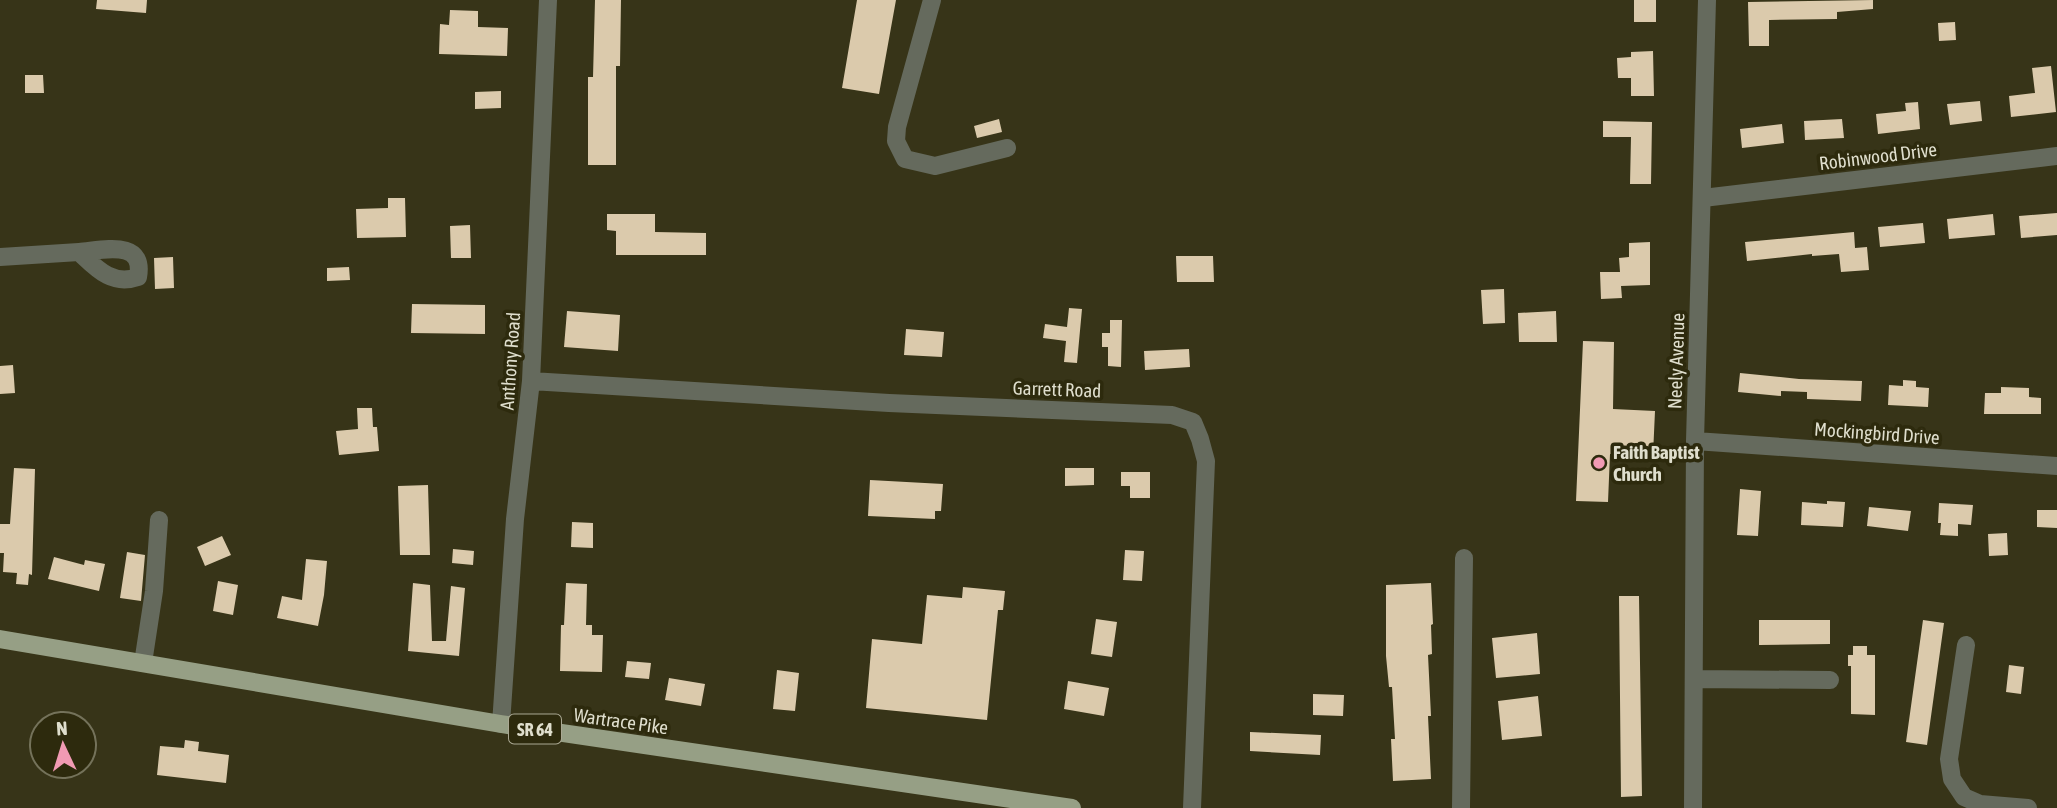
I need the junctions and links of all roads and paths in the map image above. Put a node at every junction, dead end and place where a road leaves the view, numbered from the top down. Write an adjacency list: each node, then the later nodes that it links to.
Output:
1 (548, 0): 9 (street, Anthony Road)
2 (932, 0): 4 (street)
3 (1707, 0): 6 (street, Neely Avenue)
4 (1007, 148)
5 (2057, 156): 6 (street, Robinwood Drive)
6 (1703, 198): 10 (street, Neely Avenue)
7 (79, 252): 8 (street)
8 (0, 257)
9 (531, 381): 19 (street, Anthony Road); 21 (street, Garrett Road)
10 (1695, 441): 11 (street, Mockingbird Drive); 17 (street, Neely Avenue)
11 (2057, 466)
12 (159, 520): 16 (street)
13 (1464, 558): 22 (street)
14 (0, 639): 16 (main road, Wartrace Pike / SR 64)
15 (1966, 645): 24 (street)
16 (143, 663): 19 (main road, Wartrace Pike / SR 64)
17 (1694, 680): 18 (street); 23 (street, Neely Avenue)
18 (1830, 680)
19 (501, 724): 20 (main road, Wartrace Pike / SR 64)
20 (1072, 808)
21 (1192, 808)
22 (1461, 808)
23 (1693, 808)
24 (2028, 808)

